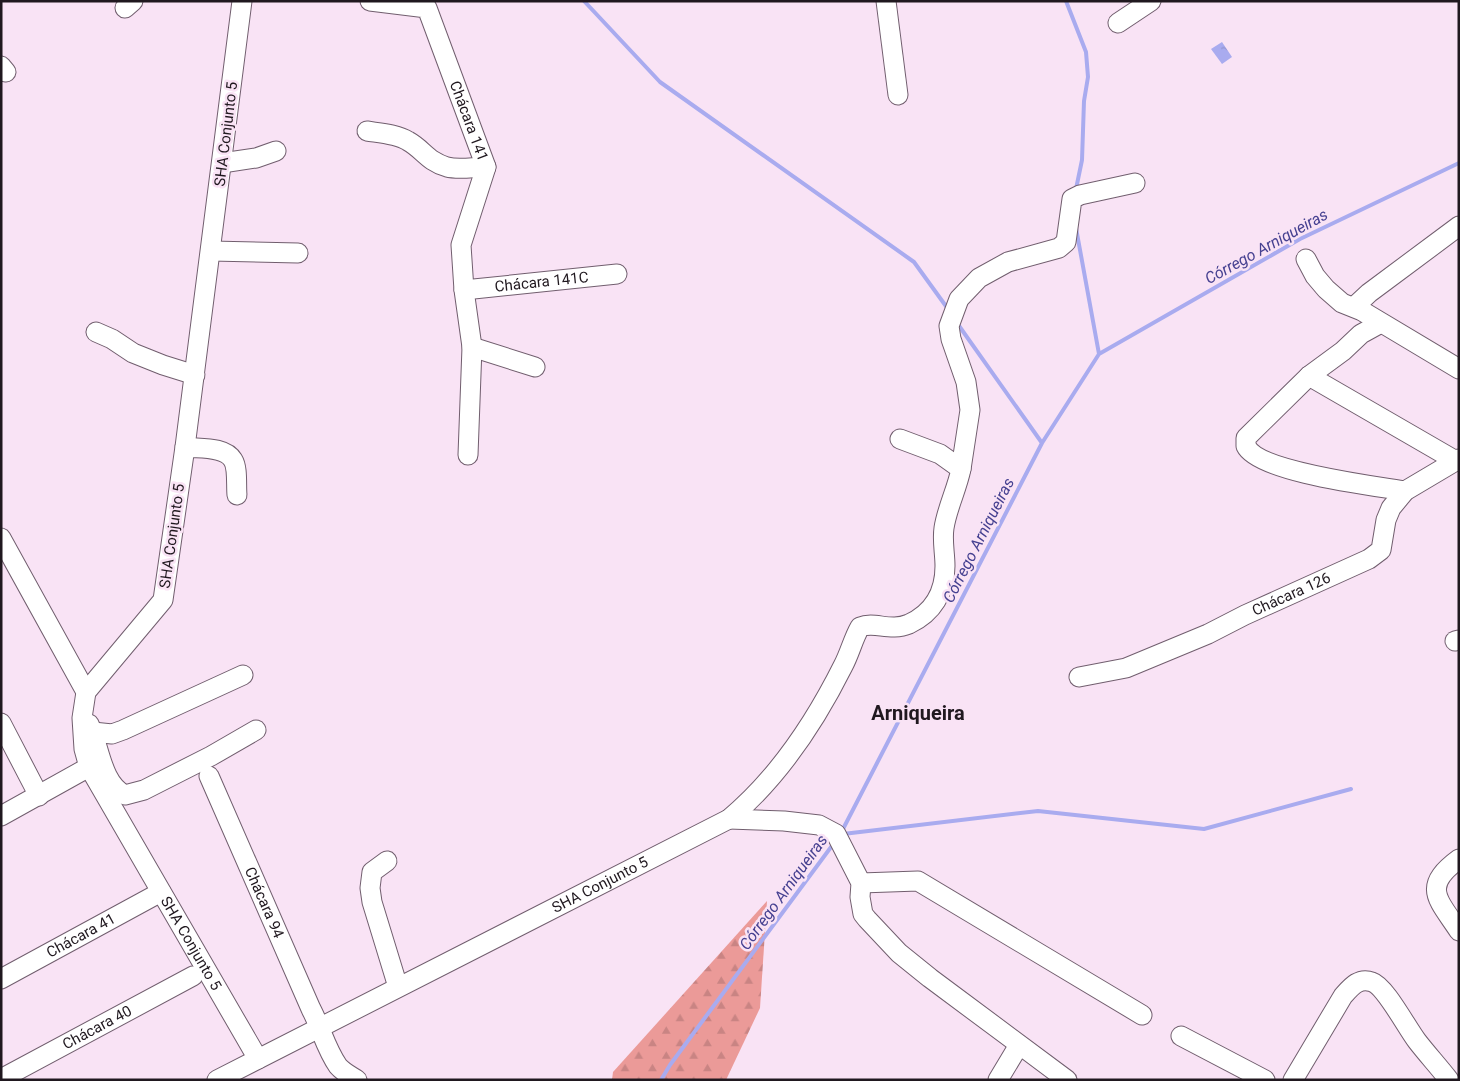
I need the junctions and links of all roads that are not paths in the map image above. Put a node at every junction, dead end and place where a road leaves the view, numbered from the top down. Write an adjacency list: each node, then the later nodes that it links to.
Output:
1 (242, 1): 9 (street, SHA Conjunto 5)
2 (370, 1): 10 (street, Chácara 141)
3 (886, 1): 6 (street)
4 (1151, 1): 5 (street)
5 (1118, 23)
6 (898, 95)
7 (367, 131): 10 (street)
8 (276, 151): 9 (street)
9 (222, 164): 13 (street, SHA Conjunto 5)
10 (486, 167): 17 (street, Chácara 141)
11 (1135, 183): 30 (street)
12 (1459, 226): 18 (street)
13 (211, 251): 14 (street); 24 (street, SHA Conjunto 5)
14 (298, 253)
15 (1306, 259): 18 (street)
16 (617, 274): 17 (street, Chácara 141C)
17 (464, 290): 21 (street, Chácara 141)
18 (1354, 307): 19 (street)
19 (1381, 323): 23 (street); 25 (street)
20 (96, 332): 24 (street)
21 (472, 347): 22 (street); 28 (street, Chácara 141)
22 (534, 367)
23 (1459, 369)
24 (194, 375): 27 (street, SHA Conjunto 5)
25 (1309, 376): 29 (street); 31 (street)
26 (900, 439): 30 (street)
27 (185, 448): 32 (street); 36 (street, SHA Conjunto 5)
28 (468, 455)
29 (1458, 460): 31 (street, Chácara 126)
30 (961, 469): 44 (street)
31 (1404, 490): 35 (street, Chácara 126)
32 (237, 495)
33 (1, 538): 36 (street)
34 (243, 675): 38 (street)
35 (1079, 677)
36 (86, 692): 38 (street, SHA Conjunto 5)
37 (1, 723): 42 (street)
38 (87, 725): 39 (street); 40 (street, SHA Conjunto 5)
39 (256, 730)
40 (89, 767): 42 (street); 48 (street, SHA Conjunto 5)
41 (209, 776): 54 (street, Chácara 94)
42 (39, 796): 43 (street)
43 (1, 816)
44 (730, 819): 47 (street); 52 (street, SHA Conjunto 5)
45 (1459, 859): 49 (street)
46 (387, 861): 52 (street)
47 (861, 884): 53 (street); 56 (street)
48 (160, 892): 51 (street, Chácara 41); 57 (street, SHA Conjunto 5)
49 (1459, 931)
50 (193, 976): 58 (street, Chácara 40)
51 (1, 979)
52 (398, 987): 54 (street, SHA Conjunto 5)
53 (1142, 1015)
54 (321, 1028): 57 (street, SHA Conjunto 5); 60 (street, Chácara 94)
55 (1181, 1036): 63 (street)
56 (1019, 1045): 61 (street); 62 (street)
57 (258, 1059): 59 (street, SHA Conjunto 5)
58 (1, 1079)
59 (217, 1080)
60 (357, 1080)
61 (998, 1080)
62 (1068, 1080)
63 (1265, 1080)
64 (1293, 1080): 65 (street)
65 (1450, 1080)

